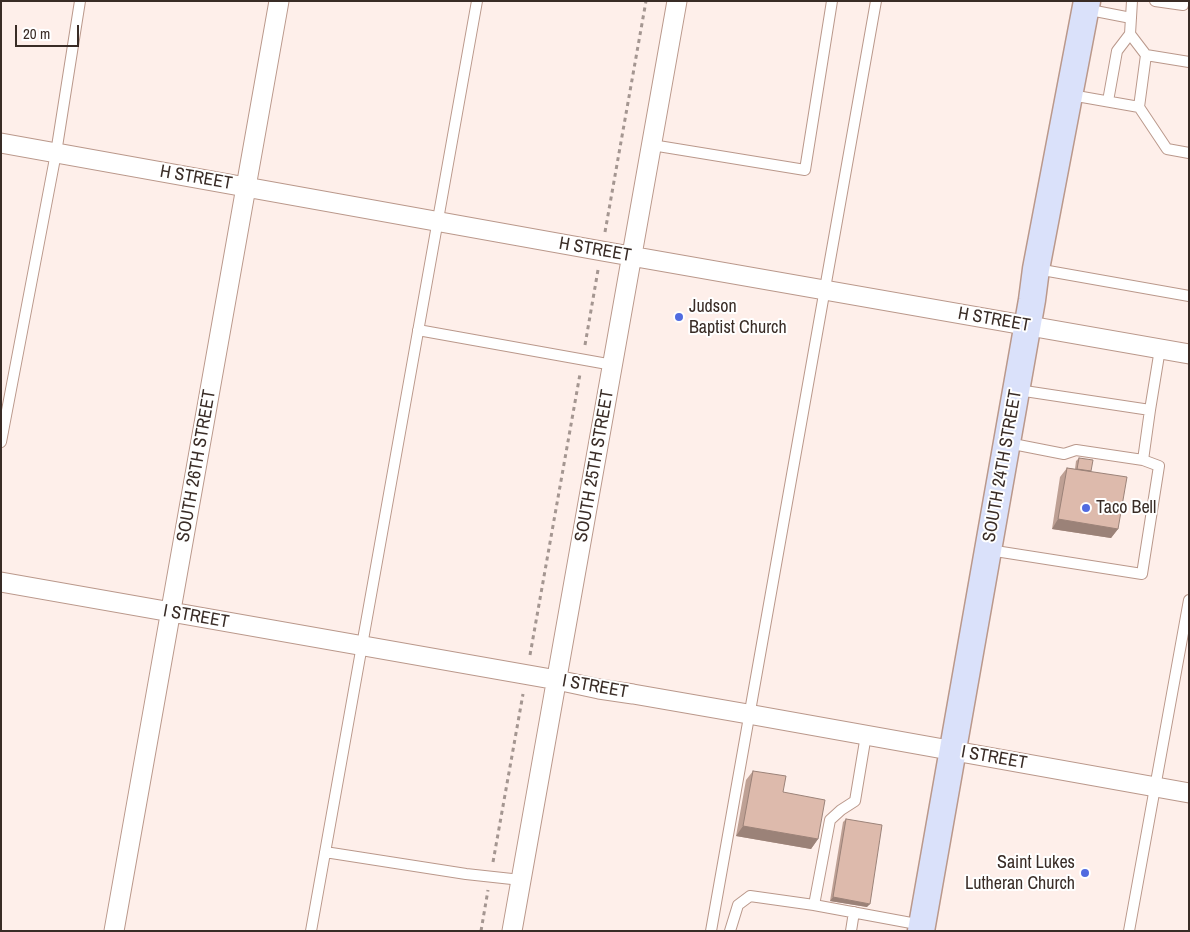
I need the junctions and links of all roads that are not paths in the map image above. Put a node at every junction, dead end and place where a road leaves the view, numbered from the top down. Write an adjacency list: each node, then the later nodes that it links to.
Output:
1 (80, 1): 20 (lane)
2 (279, 1): 22 (street, SOUTH 26TH STREET)
3 (477, 1): 23 (lane)
4 (677, 1): 19 (street, SOUTH 25TH STREET)
5 (832, 1): 19 (lane)
6 (876, 1): 26 (lane)
7 (1132, 1): 11 (lane)
8 (1155, 1): 9 (lane)
9 (1184, 1)
10 (1086, 5): 11 (lane); 15 (main road, SOUTH 24TH STREET)
11 (1131, 18): 12 (lane)
12 (1130, 34): 13 (lane); 16 (lane)
13 (1146, 55): 14 (lane); 17 (lane)
14 (1189, 62)
15 (1069, 94): 16 (lane); 25 (main road, SOUTH 24TH STREET)
16 (1108, 102): 17 (lane)
17 (1139, 107): 21 (lane)
18 (1, 143): 20 (street, H STREET)
19 (652, 145): 24 (street, SOUTH 25TH STREET)
20 (56, 153): 22 (street, H STREET); 35 (lane)
21 (1189, 153)
22 (246, 187): 23 (street, H STREET); 41 (street, SOUTH 26TH STREET)
23 (438, 221): 24 (street, H STREET); 29 (lane)
24 (632, 256): 26 (street, H STREET); 32 (street, SOUTH 25TH STREET)
25 (1036, 269): 27 (lane); 28 (main road, SOUTH 24TH STREET)
26 (824, 290): 28 (street, H STREET); 44 (lane)
27 (1189, 296)
28 (1027, 326): 30 (street, H STREET); 33 (main road, SOUTH 24TH STREET)
29 (418, 330): 32 (lane); 42 (lane)
30 (1160, 348): 31 (street, H STREET); 34 (lane)
31 (1189, 354)
32 (613, 364): 43 (street, SOUTH 25TH STREET)
33 (1016, 390): 34 (lane); 36 (main road, SOUTH 24TH STREET)
34 (1150, 410): 37 (lane)
35 (1, 442)
36 (1006, 443): 37 (lane); 38 (main road, SOUTH 24TH STREET)
37 (1143, 460): 38 (lane)
38 (988, 550): 46 (main road, SOUTH 24TH STREET)
39 (1, 582): 41 (street, I STREET)
40 (1189, 600): 47 (lane)
41 (171, 612): 42 (street, I STREET); 54 (street, SOUTH 26TH STREET)
42 (361, 646): 43 (street, I STREET); 49 (lane)
43 (557, 680): 44 (street, I STREET); 50 (street, SOUTH 25TH STREET)
44 (748, 714): 45 (street, I STREET); 57 (lane)
45 (866, 735): 46 (street, I STREET); 51 (lane)
46 (953, 750): 47 (street, I STREET); 53 (main road, SOUTH 24TH STREET)
47 (1156, 787): 48 (street, I STREET); 60 (lane)
48 (1189, 793)
49 (325, 852): 50 (lane); 55 (lane)
50 (521, 880): 56 (street, SOUTH 25TH STREET)
51 (814, 905): 52 (lane); 58 (lane)
52 (854, 912): 53 (lane); 59 (lane)
53 (921, 928)
54 (114, 931)
55 (311, 931)
56 (512, 931)
57 (711, 931)
58 (730, 931)
59 (851, 931)
60 (1129, 931)

